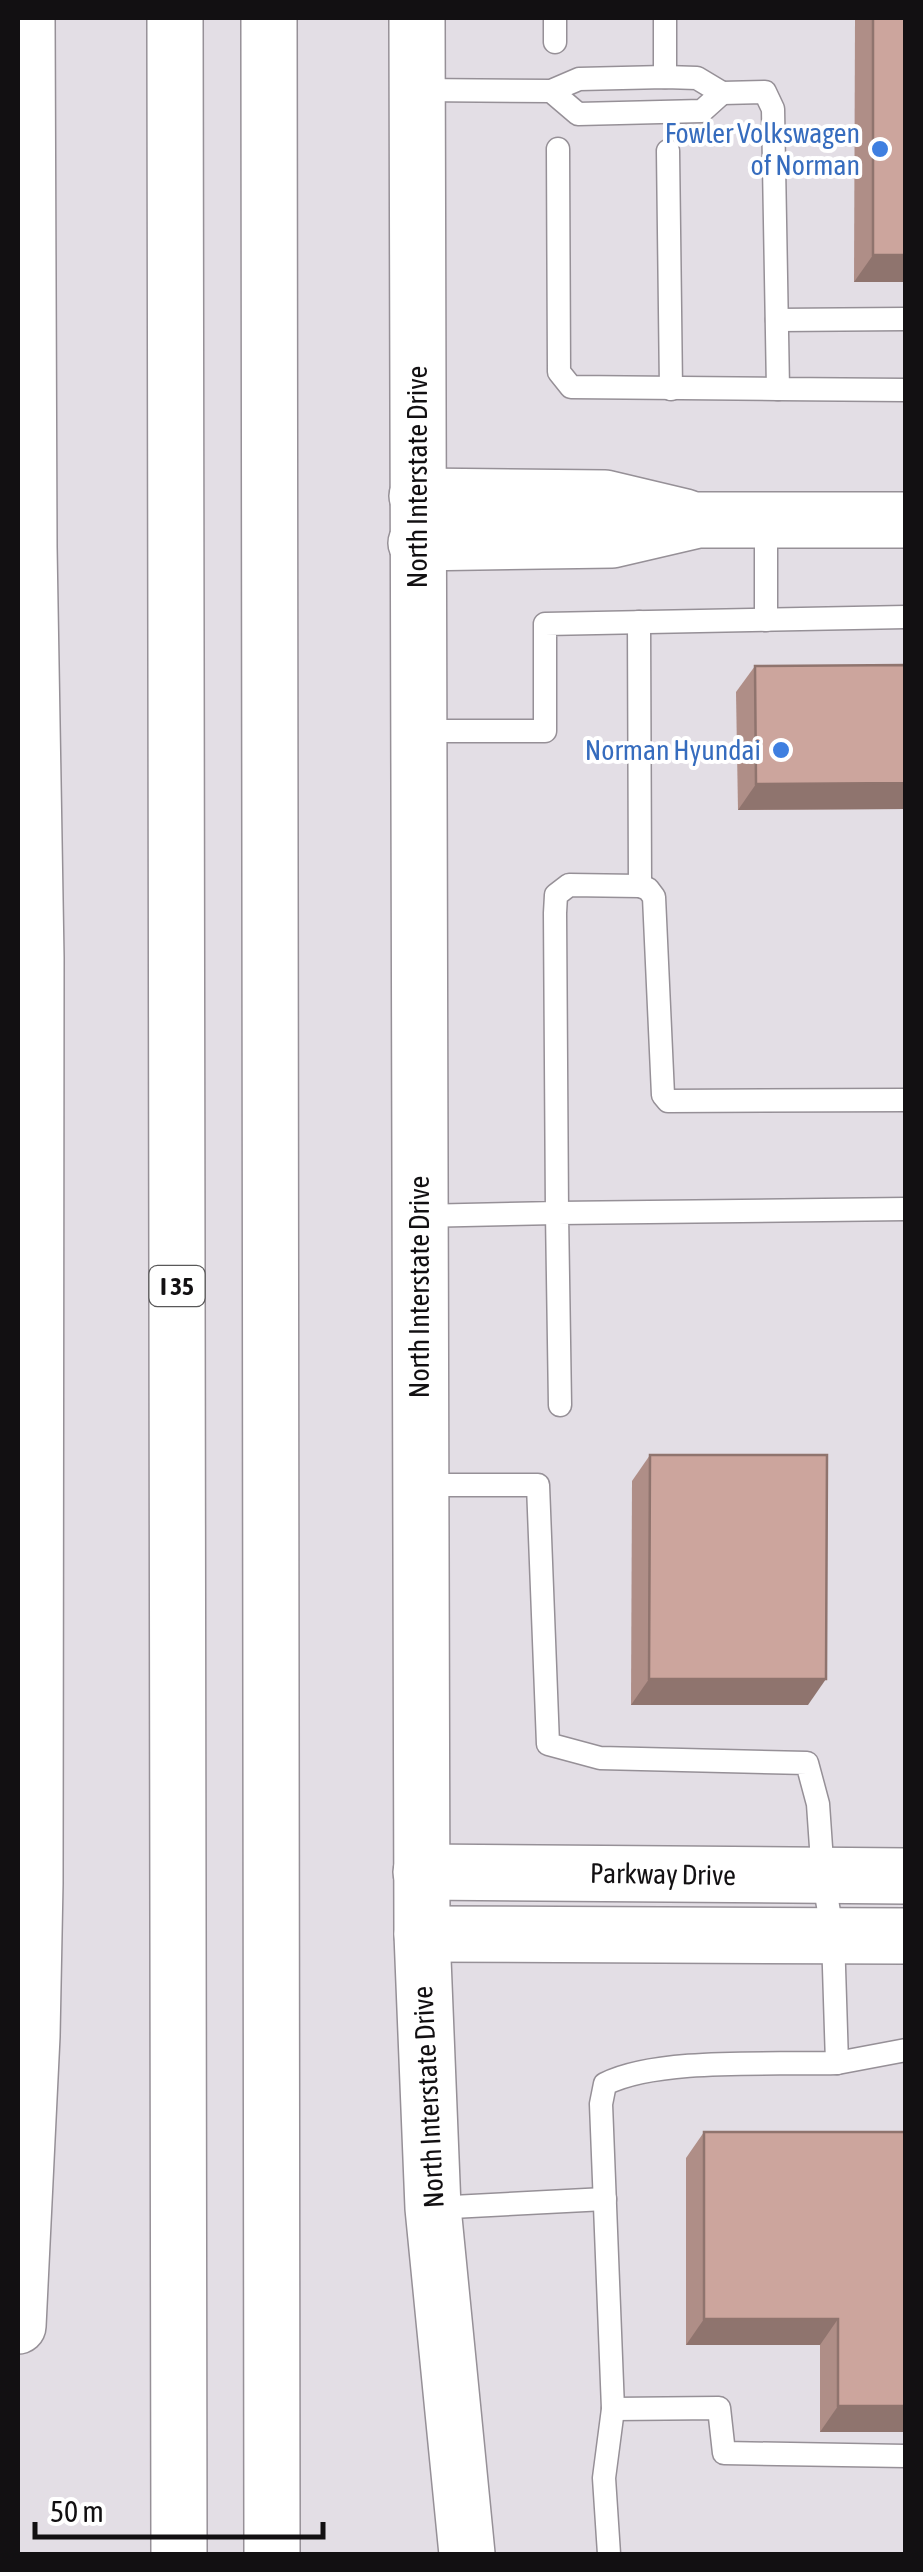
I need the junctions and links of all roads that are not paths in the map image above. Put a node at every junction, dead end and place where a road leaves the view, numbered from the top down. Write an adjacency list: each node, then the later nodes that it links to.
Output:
1 (28, 18): 22 (main road)
2 (175, 18): 51 (main road, I 35)
3 (269, 18): 52 (main road)
4 (417, 18): 9 (main road, North Interstate Drive)
5 (555, 18): 7 (lane)
6 (665, 18): 8 (lane)
7 (555, 42)
8 (665, 77): 10 (lane); 11 (lane)
9 (417, 90): 10 (lane); 19 (main road, North Interstate Drive)
10 (550, 91): 11 (lane)
11 (722, 92): 15 (lane)
12 (558, 150): 16 (lane)
13 (668, 151): 16 (lane)
14 (906, 319): 15 (lane)
15 (777, 320): 17 (lane)
16 (671, 389): 17 (lane)
17 (778, 389): 18 (lane)
18 (906, 390)
19 (417, 520): 20 (main road); 26 (main road, North Interstate Drive)
20 (766, 520): 21 (main road); 24 (lane)
21 (906, 520)
22 (24, 547): 28 (main road)
23 (906, 618): 24 (lane)
24 (766, 620): 25 (lane)
25 (639, 622): 26 (lane); 27 (lane)
26 (416, 731): 32 (main road, North Interstate Drive)
27 (640, 886): 29 (lane); 31 (lane)
28 (27, 957): 33 (main road)
29 (906, 1100)
30 (906, 1209): 31 (lane)
31 (557, 1213): 32 (lane); 34 (lane)
32 (418, 1216): 35 (main road, North Interstate Drive)
33 (26, 1348): 36 (main road)
34 (560, 1405)
35 (420, 1485): 37 (main road, North Interstate Drive); 38 (lane)
36 (26, 1822): 43 (main road)
37 (421, 1872): 38 (main road, Parkway Drive); 40 (main road, North Interstate Drive)
38 (823, 1876): 39 (main road, Parkway Drive); 41 (lane)
39 (906, 1876)
40 (422, 1934): 41 (main road); 47 (main road, North Interstate Drive)
41 (833, 1936): 42 (main road); 45 (lane)
42 (906, 1936)
43 (25, 1995): 48 (main road)
44 (906, 2050): 45 (lane)
45 (837, 2064): 46 (lane)
46 (605, 2199): 47 (lane); 49 (lane)
47 (433, 2208): 53 (main road, North Interstate Drive)
48 (18, 2326)
49 (613, 2409): 50 (lane); 54 (lane)
50 (906, 2456)
51 (179, 2554)
52 (272, 2554)
53 (467, 2554)
54 (609, 2554)

